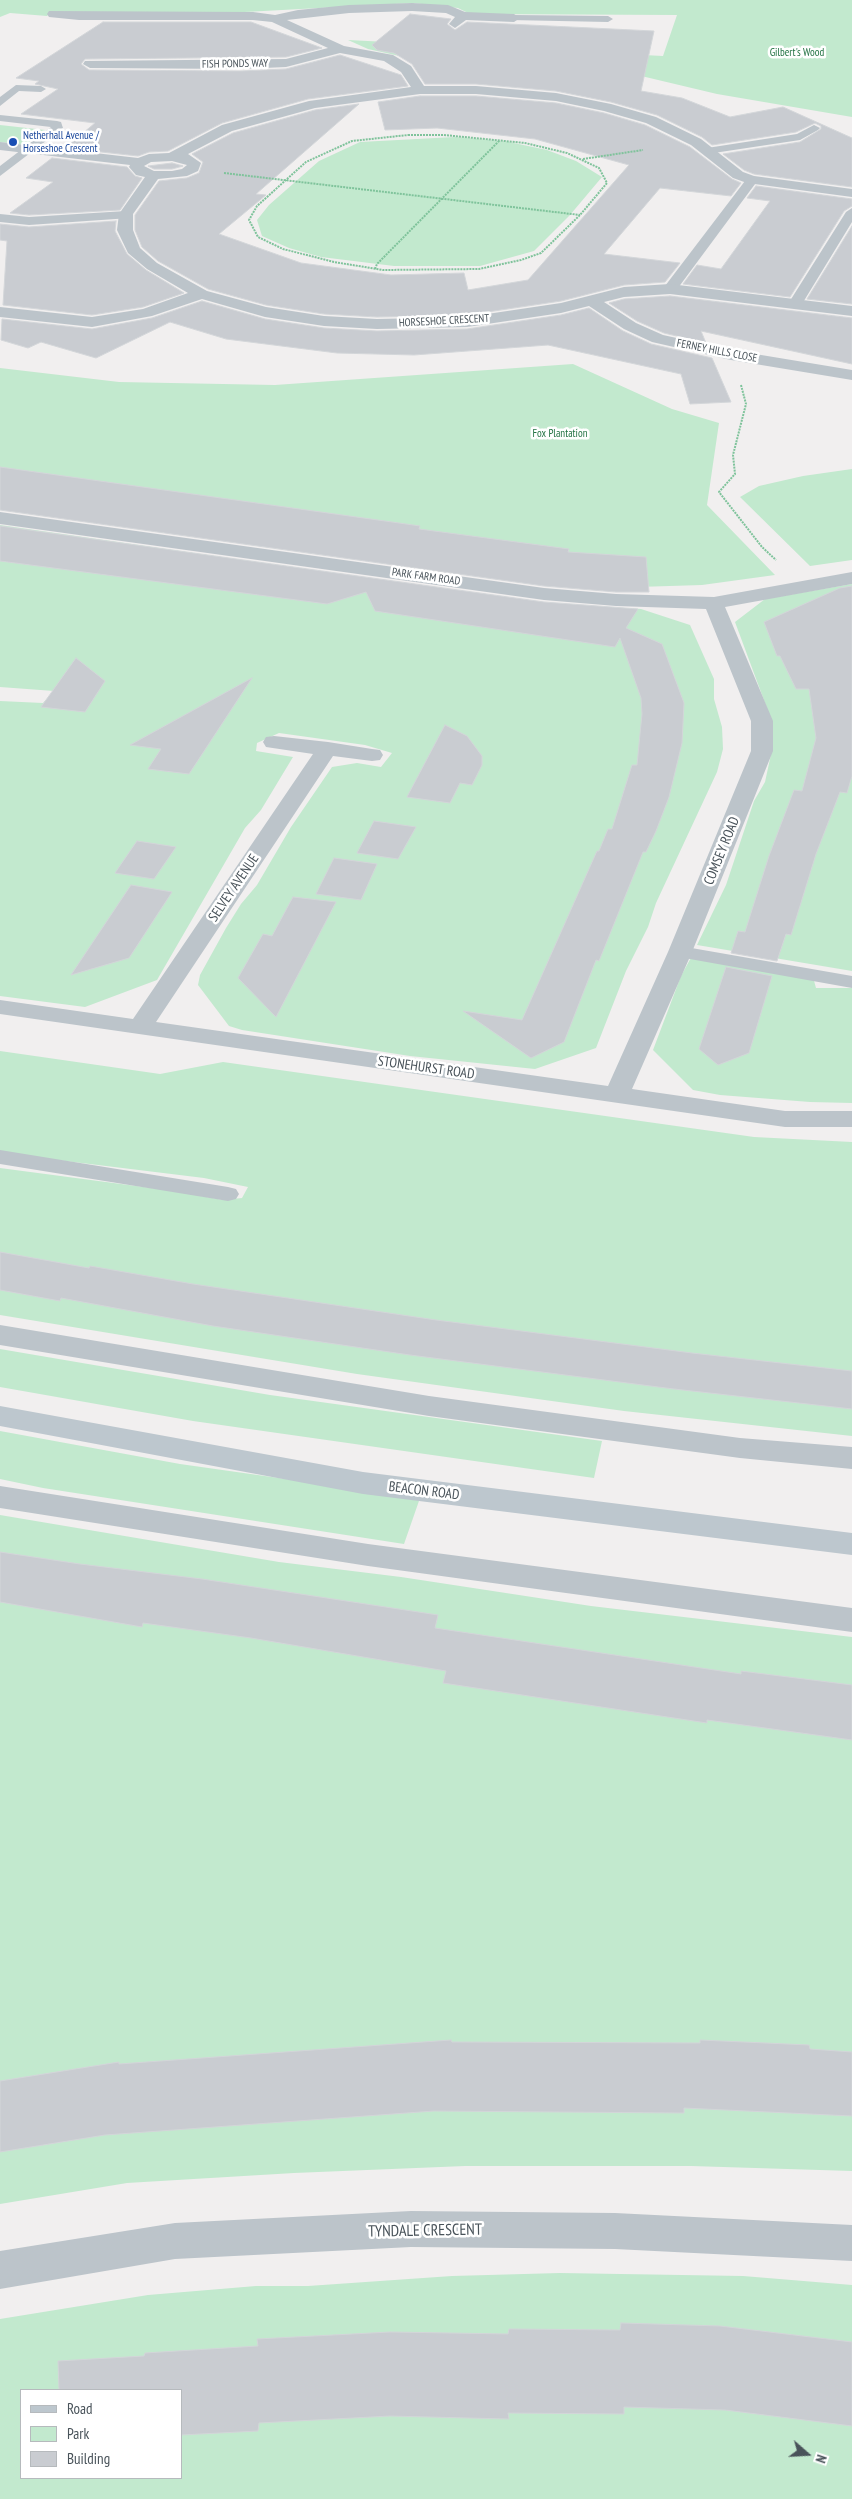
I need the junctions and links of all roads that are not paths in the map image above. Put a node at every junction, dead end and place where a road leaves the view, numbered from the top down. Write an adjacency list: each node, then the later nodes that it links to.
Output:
1 (53, 14): 3 (street, FISH PONDS WAY)
2 (514, 18): 3 (street, FISH PONDS WAY); 4 (lane)
3 (275, 19): 5 (street, FISH PONDS WAY)
4 (608, 19)
5 (340, 49): 6 (street, FISH PONDS WAY); 8 (street, FISH PONDS WAY)
6 (90, 64)
7 (41, 89): 9 (lane)
8 (420, 90): 14 (street); 15 (street)
9 (0, 103)
10 (0, 118): 13 (lane)
11 (814, 128): 14 (lane)
12 (0, 146): 13 (street)
13 (29, 150): 16 (street); 17 (lane)
14 (707, 151): 19 (street)
15 (172, 157): 16 (street); 18 (street)
16 (139, 162): 18 (street)
17 (0, 172)
18 (154, 175): 22 (street)
19 (752, 180): 20 (street); 24 (lane)
20 (852, 193)
21 (852, 212): 27 (lane)
22 (126, 215): 23 (lane); 25 (street, HORSESHOE CRESCENT)
23 (0, 218)
24 (670, 289): 26 (street, HORSESHOE CRESCENT); 27 (street, HORSESHOE CRESCENT)
25 (201, 294): 26 (street, HORSESHOE CRESCENT); 29 (street)
26 (592, 301): 30 (street, FERNEY HILLS CLOSE)
27 (794, 304): 28 (street, HORSESHOE CRESCENT)
28 (852, 311)
29 (0, 312)
30 (852, 374)
31 (0, 518): 33 (street, PARK FARM ROAD)
32 (852, 578): 33 (street, PARK FARM ROAD)
33 (714, 603): 37 (street, COMSEY ROAD)
34 (274, 742): 35 (street)
35 (328, 748): 36 (street); 40 (street, SELVEY AVENUE)
36 (372, 755)
37 (680, 952): 38 (lane); 41 (street, COMSEY ROAD)
38 (852, 982)
39 (0, 1007): 40 (street, STONEHURST ROAD)
40 (140, 1027): 41 (street, STONEHURST ROAD)
41 (616, 1095): 42 (street, STONEHURST ROAD)
42 (852, 1119)
43 (0, 1158): 44 (lane)
44 (228, 1194)
45 (0, 1335): 47 (street)
46 (0, 1416): 49 (main road, BEACON ROAD)
47 (852, 1458)
48 (0, 1497): 50 (street)
49 (852, 1544)
50 (852, 1620)
51 (852, 2243): 52 (street, TYNDALE CRESCENT)
52 (0, 2270)

